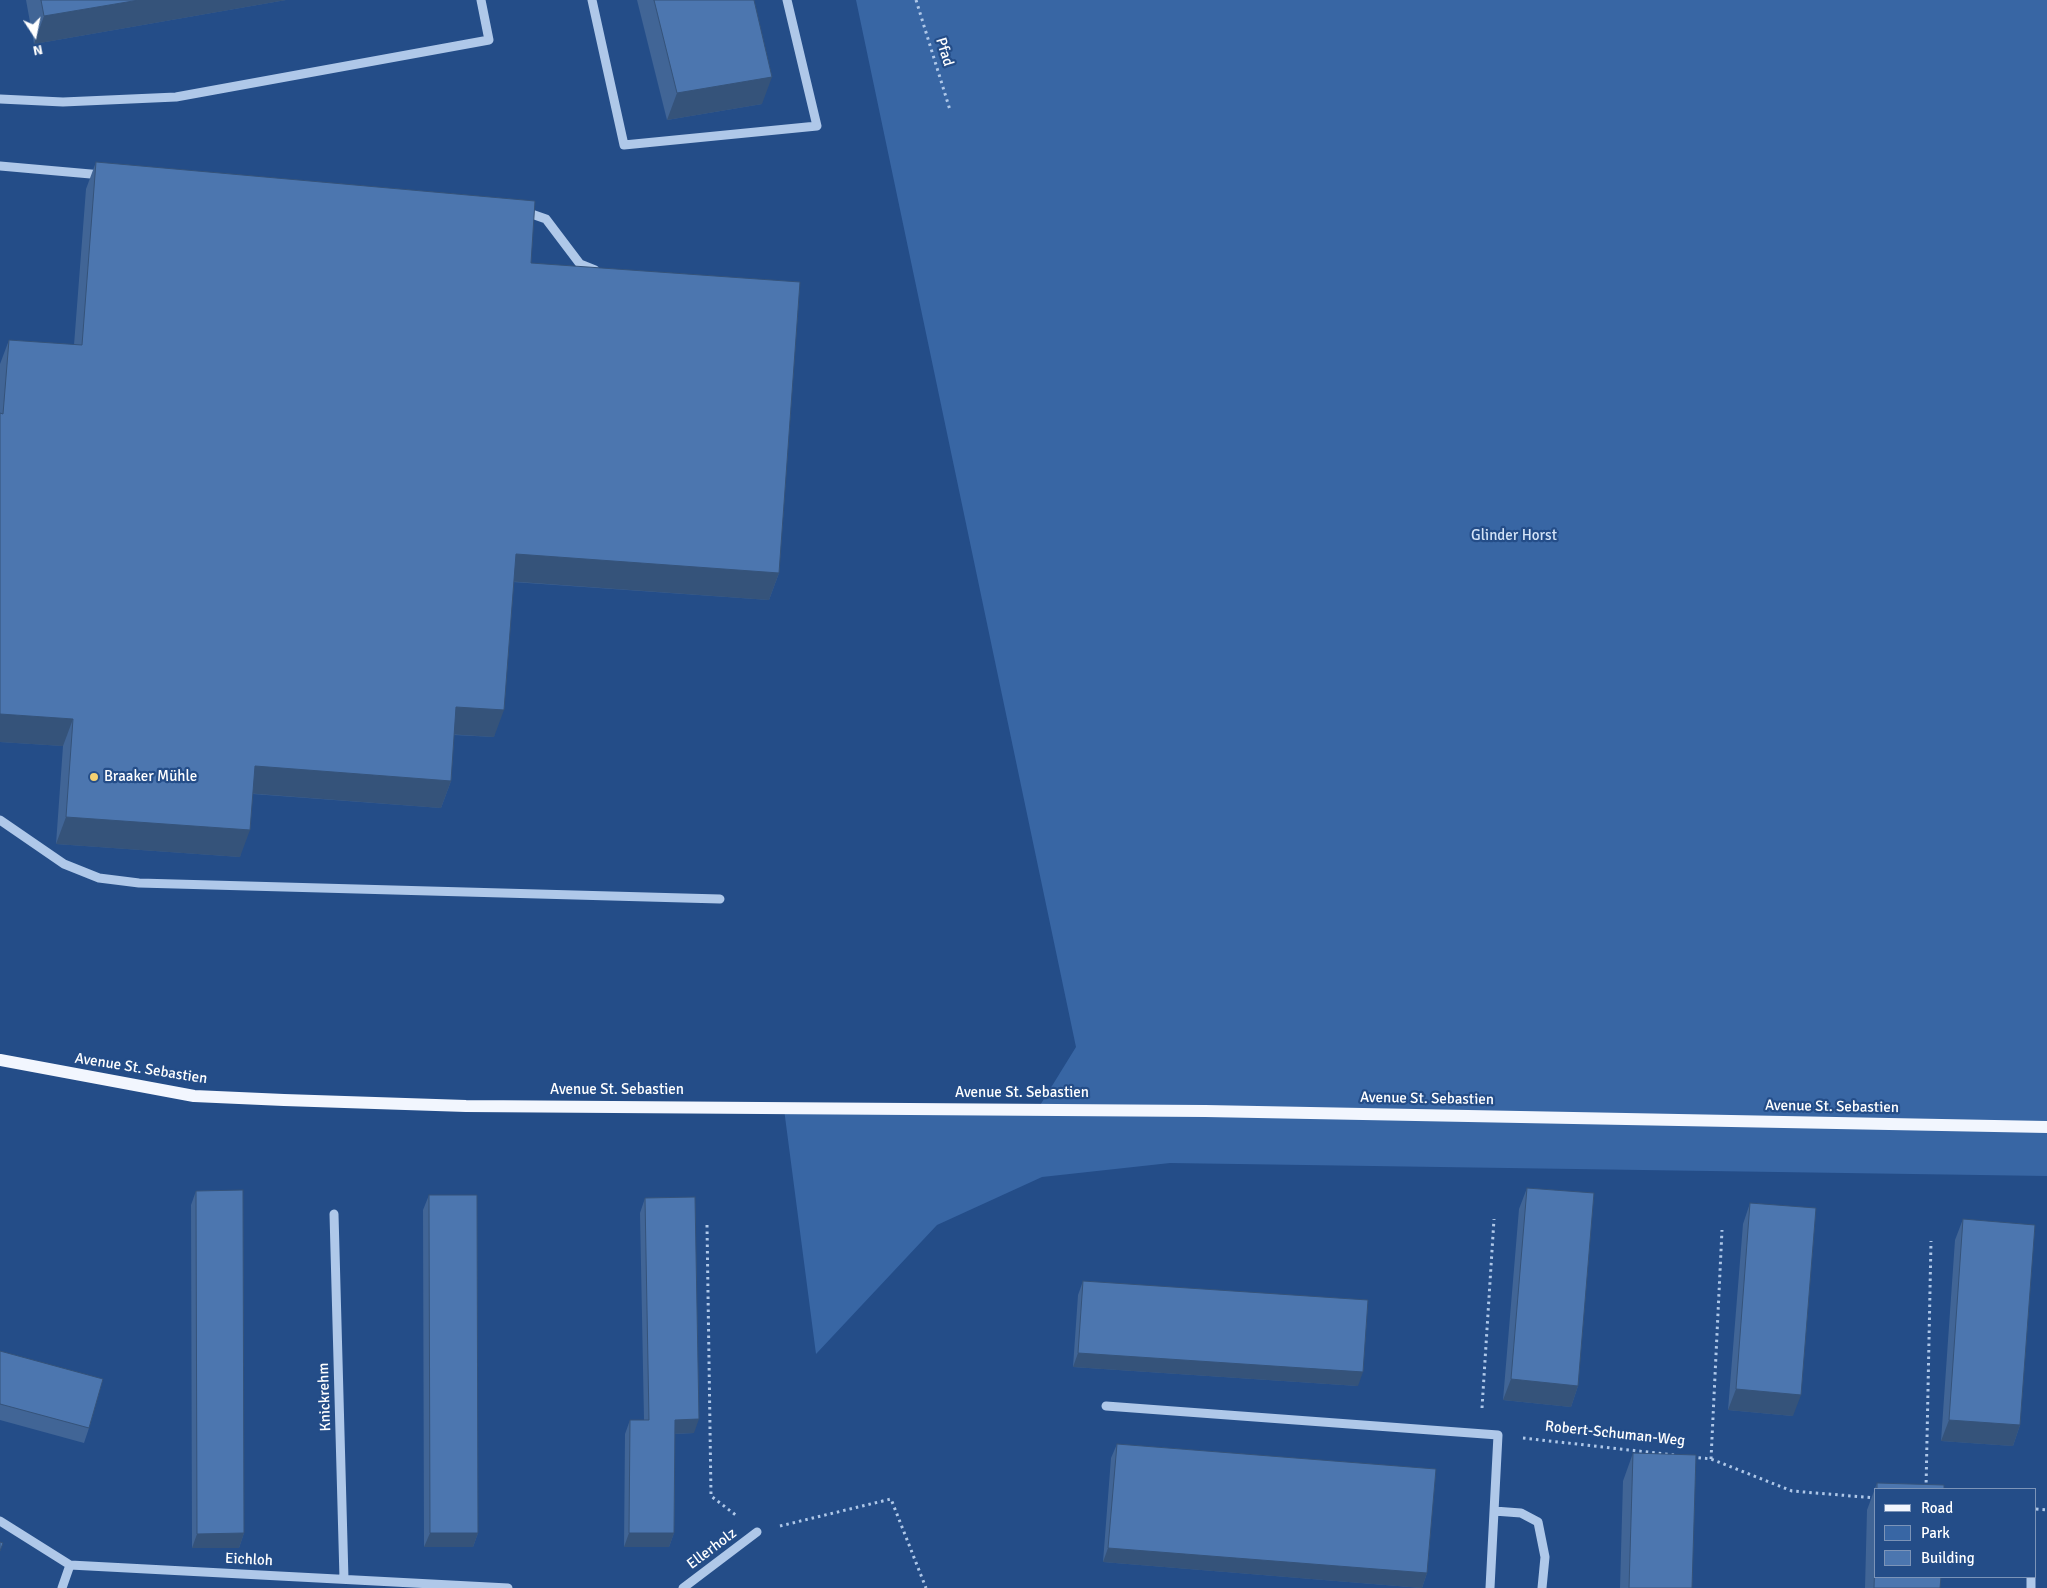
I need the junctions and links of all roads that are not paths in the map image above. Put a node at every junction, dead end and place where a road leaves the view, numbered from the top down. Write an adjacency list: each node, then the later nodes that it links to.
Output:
1 (481, 0): 4 (street)
2 (592, 0): 3 (street)
3 (787, 0)
4 (0, 99)
5 (0, 166): 6 (street)
6 (116, 176)
7 (518, 208): 8 (street)
8 (608, 276)
9 (0, 820): 10 (street)
10 (720, 899)
11 (0, 1060): 12 (main road, Avenue St. Sebastien)
12 (2047, 1127)
13 (334, 1214): 19 (street, Knickrehm)
14 (1106, 1406): 15 (street)
15 (1494, 1511): 23 (street); 24 (street)
16 (0, 1521): 18 (street, Eichloh)
17 (757, 1532): 22 (street, Ellerholz)
18 (70, 1565): 19 (street, Eichloh); 20 (street)
19 (344, 1579): 21 (street, Eichloh)
20 (62, 1588)
21 (508, 1588)
22 (683, 1588)
23 (1490, 1588)
24 (1542, 1588)

